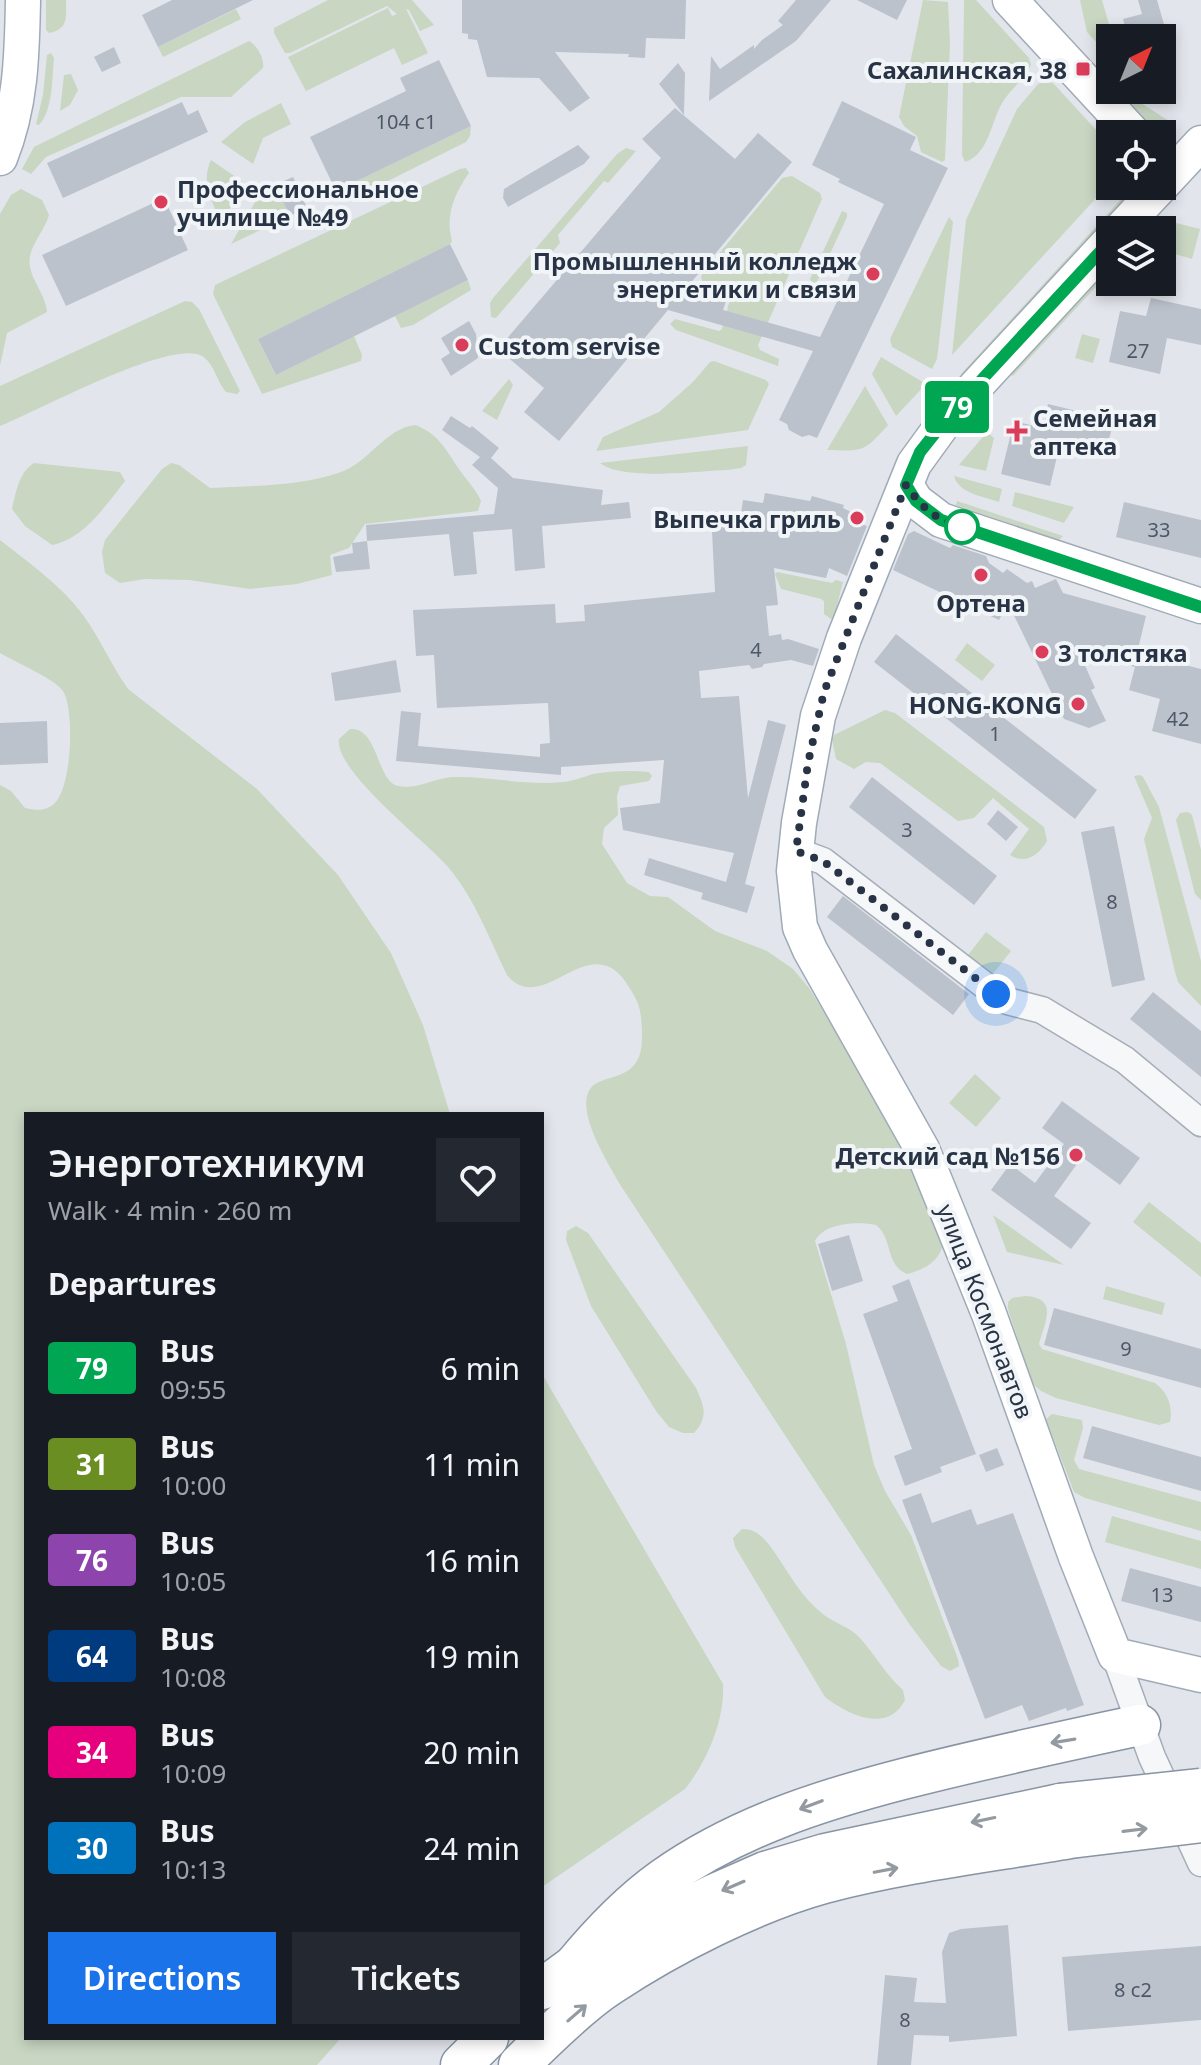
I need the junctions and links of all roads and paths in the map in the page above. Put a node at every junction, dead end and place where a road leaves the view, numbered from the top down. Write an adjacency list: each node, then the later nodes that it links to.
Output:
1 (1010, 0): 3 (main road)
2 (15, 7): 5 (main road)
3 (1121, 120)
4 (1201, 143): 6 (main road)
5 (0, 158)
6 (1176, 166)
7 (1145, 200): 8 (main road)
8 (1132, 216)
9 (1096, 256): 10 (main road, улица Космонавтов)
10 (906, 485): 11 (main road); 12 (main road, улица Космонавтов)
11 (1201, 606)
12 (796, 851): 13 (street); 14 (main road, улица Космонавтов)
13 (1201, 1123)
14 (1115, 1655): 15 (main road); 16 (street)
15 (1201, 1675)
16 (1140, 1725): 20 (street); 21 (highway, one-way to 21)
17 (1201, 1789): 18 (highway, bridge)
18 (1065, 1821): 19 (highway, one-way to 19, bridge); 21 (highway, one-way to 21); 24 (highway, one-way to 18)
19 (1201, 1822)
20 (1201, 1863)
21 (557, 1978)
22 (486, 2040): 23 (highway)
23 (461, 2065)
24 (519, 2065)

